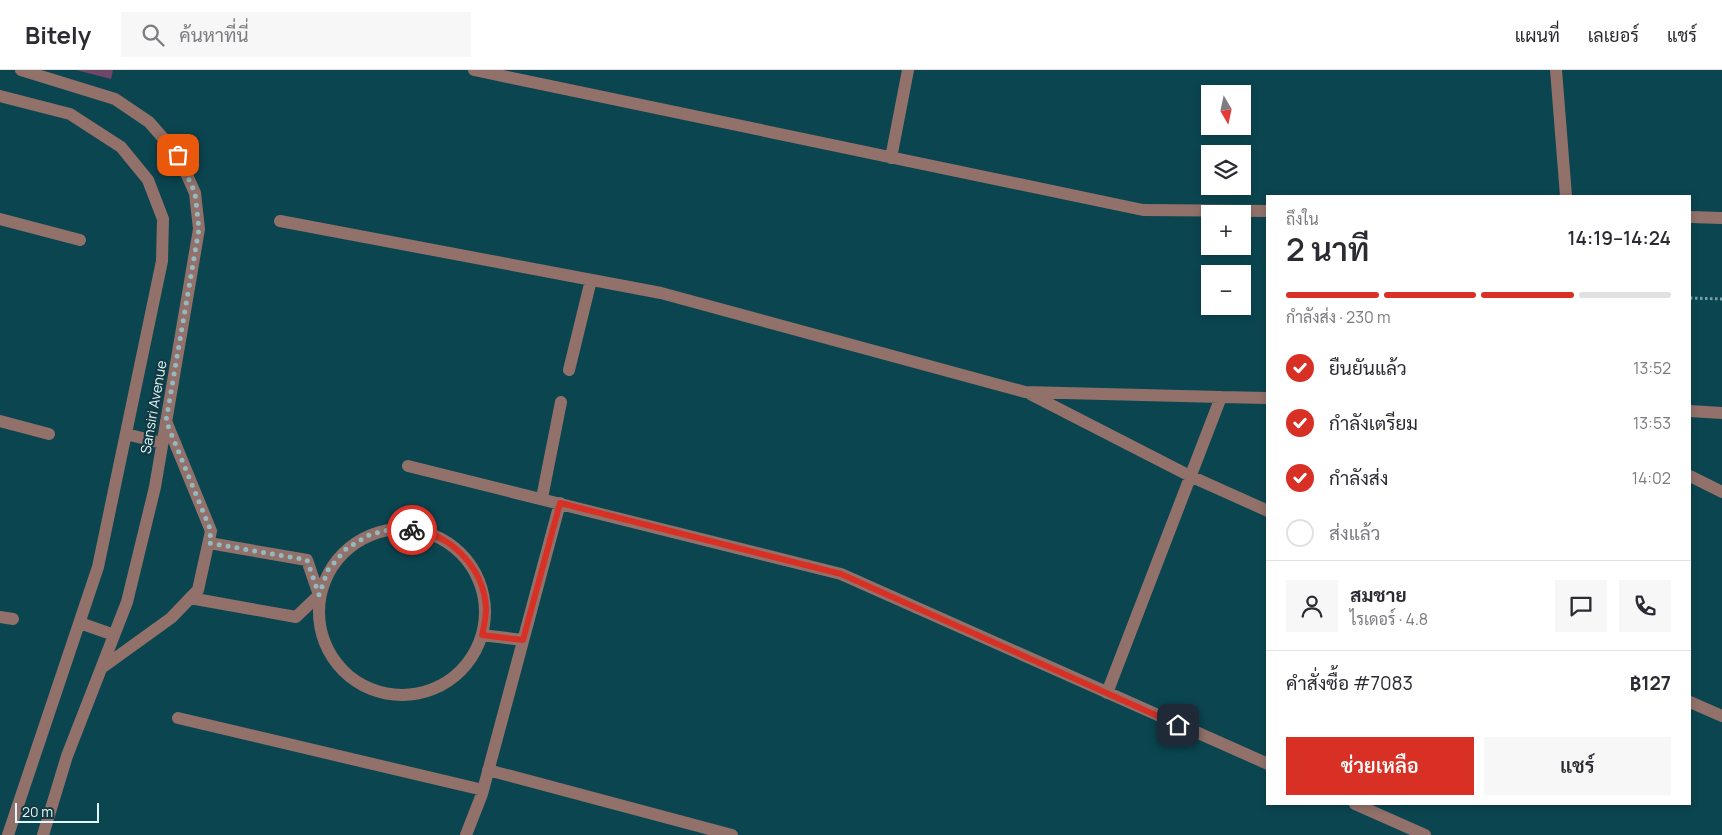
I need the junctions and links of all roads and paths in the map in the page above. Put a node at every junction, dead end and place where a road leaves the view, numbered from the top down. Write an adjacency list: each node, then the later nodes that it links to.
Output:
1 (21, 70): 25 (street, Sansiri Avenue)
2 (474, 70): 6 (street)
3 (908, 70): 6 (street)
4 (1556, 70): 7 (street)
5 (0, 96): 27 (street, Sansiri Avenue)
6 (891, 158): 8 (street)
7 (1566, 195)
8 (1266, 211)
9 (1691, 217): 10 (street)
10 (1722, 218)
11 (0, 219): 13 (street)
12 (280, 221): 14 (street)
13 (80, 240)
14 (592, 280): 17 (street); 18 (street)
15 (1691, 298): 16 (path)
16 (1722, 299)
17 (569, 370)
18 (1025, 392): 19 (street); 30 (street)
19 (1221, 397): 20 (street); 30 (street)
20 (1266, 398)
21 (561, 402): 33 (street)
22 (1691, 411): 23 (street)
23 (1722, 413)
24 (0, 421): 26 (street)
25 (166, 421): 28 (street, Sansiri Avenue); 36 (street)
26 (49, 434)
27 (126, 434): 28 (street); 39 (street, Sansiri Avenue)
28 (162, 443): 41 (street, Sansiri Avenue)
29 (408, 466): 33 (street)
30 (1190, 476): 35 (street); 44 (street)
31 (1691, 476): 32 (street)
32 (1722, 492)
33 (542, 498): 34 (street)
34 (560, 503): 42 (street); 44 (street)
35 (1266, 511)
36 (209, 543): 37 (street); 38 (street)
37 (319, 595): 38 (street); 40 (street); 40 (street)
38 (190, 598): 43 (street)
39 (80, 623): 41 (street); 52 (street, Sansiri Avenue)
40 (482, 635): 42 (street)
41 (114, 636): 43 (street, Sansiri Avenue)
42 (523, 640): 49 (street)
43 (102, 667): 53 (street, Sansiri Avenue)
44 (1107, 693): 48 (street)
45 (1691, 702): 46 (street)
46 (1722, 716)
47 (178, 718): 50 (street)
48 (1266, 763)
49 (488, 770): 50 (street); 55 (street)
50 (483, 790): 54 (street)
51 (1357, 805): 56 (street)
52 (8, 835)
53 (43, 835)
54 (466, 835)
55 (732, 835)
56 (1425, 835)

